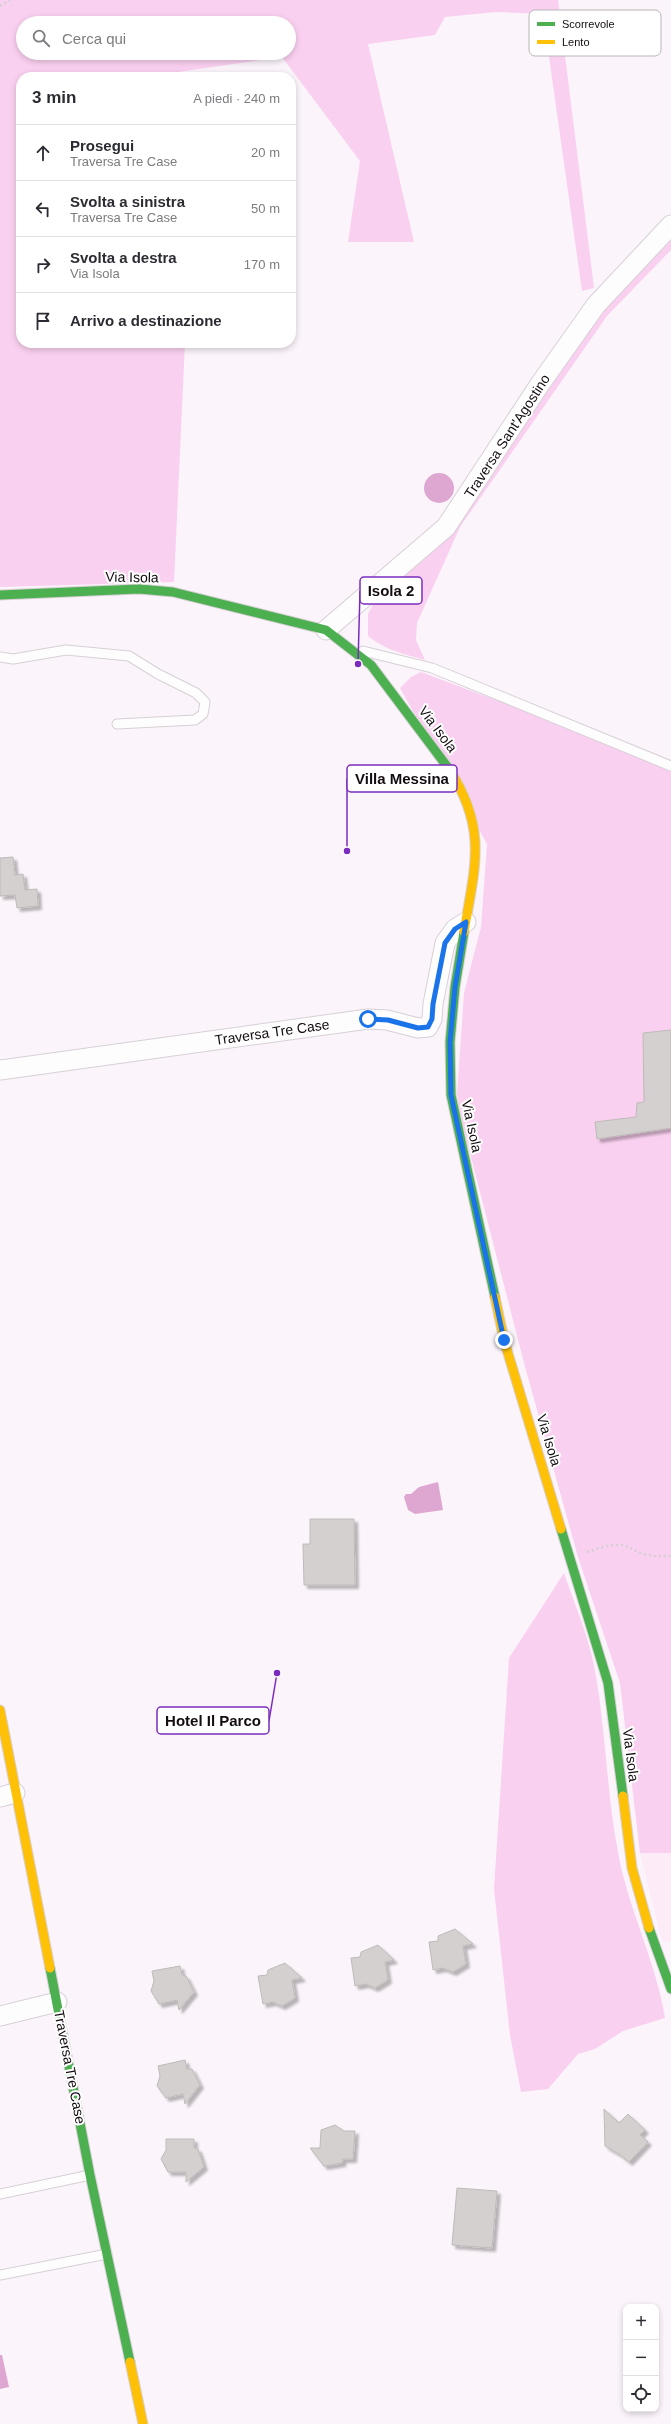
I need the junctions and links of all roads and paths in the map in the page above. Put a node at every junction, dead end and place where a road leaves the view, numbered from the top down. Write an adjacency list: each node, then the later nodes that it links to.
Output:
1 (10, 0): 2 (path)
2 (0, 6)
3 (671, 225): 5 (street, Traversa Sant'Agostino)
4 (0, 595): 5 (street, Via Isola)
5 (326, 630): 6 (street, Via Isola)
6 (350, 647): 9 (lane); 10 (street, Via Isola)
7 (0, 657): 8 (lane)
8 (117, 724)
9 (671, 766)
10 (466, 922): 11 (street, Traversa Tre Case); 13 (street, Via Isola)
11 (0, 1070)
12 (671, 1556): 13 (path)
13 (571, 1560): 16 (street, Via Isola)
14 (0, 1710): 15 (street, Traversa Tre Case)
15 (8, 1795): 17 (street, Traversa Tre Case)
16 (671, 1989)
17 (57, 2002): 18 (street); 19 (street, Traversa Tre Case)
18 (0, 2016)
19 (90, 2175): 20 (lane); 21 (street, Traversa Tre Case)
20 (0, 2194)
21 (108, 2254): 22 (lane); 23 (street, Traversa Tre Case)
22 (0, 2275)
23 (143, 2424)

